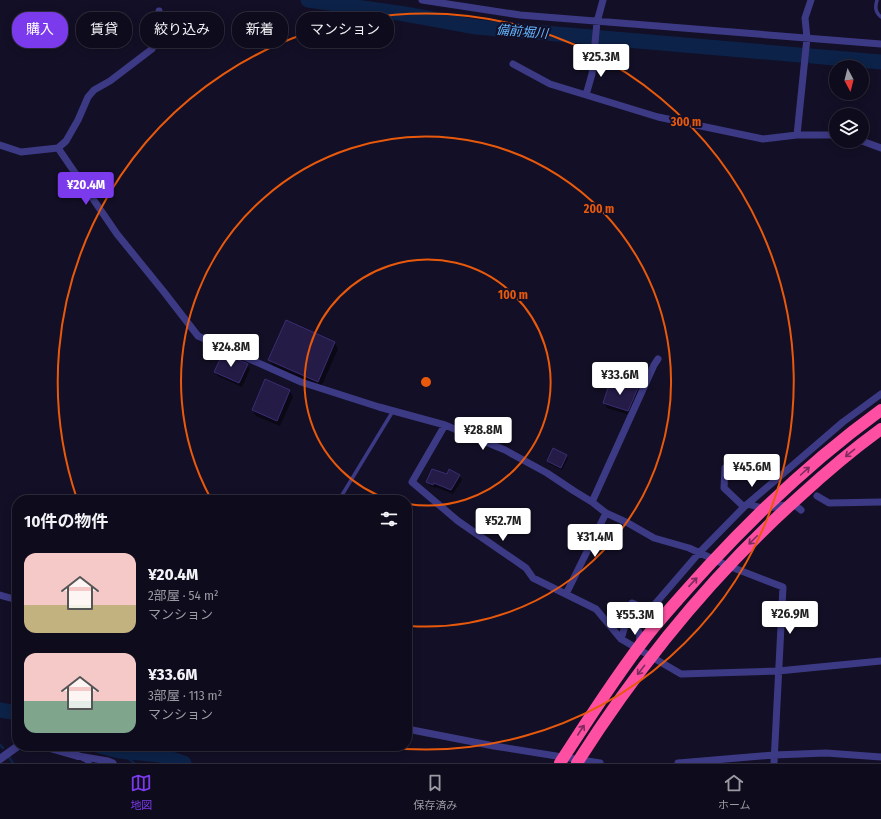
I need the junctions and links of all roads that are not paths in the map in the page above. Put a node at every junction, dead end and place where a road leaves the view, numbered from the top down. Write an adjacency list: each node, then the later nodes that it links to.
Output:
1 (422, 0): 7 (street)
2 (603, 0): 7 (street)
3 (811, 0): 8 (street)
4 (877, 0): 6 (lane)
5 (159, 11): 16 (street)
6 (881, 17)
7 (597, 22): 8 (street); 11 (street)
8 (807, 38): 9 (street); 13 (street)
9 (881, 44)
10 (513, 64): 11 (street)
11 (586, 95): 13 (street)
12 (829, 135): 13 (street)
13 (797, 136)
14 (869, 144): 17 (street)
15 (0, 145): 16 (street)
16 (58, 148): 21 (street)
17 (881, 148)
18 (658, 359): 27 (street)
19 (881, 394): 29 (street)
20 (881, 410): 50 (highway, one-way to 20, bridge)
21 (394, 411): 22 (street); 25 (lane)
22 (445, 425): 27 (street); 33 (street)
23 (881, 429): 51 (highway, one-way to 51, bridge)
24 (725, 468): 29 (street)
25 (342, 495)
26 (817, 496): 28 (street)
27 (592, 502): 31 (street)
28 (881, 502)
29 (746, 505): 30 (street); 32 (street)
30 (801, 510)
31 (606, 513): 32 (street); 33 (street)
32 (700, 553): 36 (street); 40 (street)
33 (566, 594): 37 (street)
34 (0, 595): 35 (street)
35 (12, 599)
36 (649, 611): 37 (street); 38 (street)
37 (621, 639): 38 (street)
38 (639, 650): 40 (street)
39 (881, 661): 40 (street)
40 (778, 671): 44 (street)
41 (412, 730): 52 (street)
42 (12, 750): 47 (street)
43 (60, 751): 45 (street)
44 (774, 755): 46 (street); 53 (street); 54 (street)
45 (78, 756): 48 (lane); 49 (street)
46 (881, 757)
47 (0, 759)
48 (90, 763)
49 (113, 763)
50 (560, 763)
51 (577, 763)
52 (600, 763)
53 (678, 763)
54 (774, 763)

